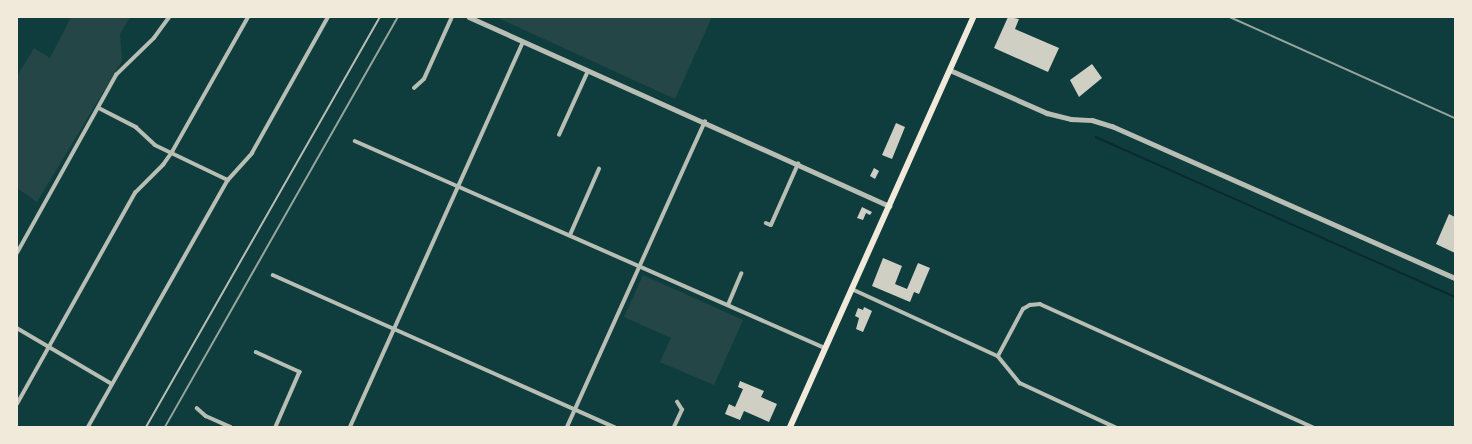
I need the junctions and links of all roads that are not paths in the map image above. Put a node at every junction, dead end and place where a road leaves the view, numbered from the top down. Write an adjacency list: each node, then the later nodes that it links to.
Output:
1 (169, 17): 12 (street)
2 (248, 17): 16 (street)
3 (328, 17): 19 (street)
4 (380, 17): 43 (lane)
5 (452, 17): 11 (street)
6 (469, 17): 8 (street)
7 (973, 17): 9 (main road)
8 (523, 42): 10 (street); 20 (street)
9 (950, 70): 21 (main road); 28 (street)
10 (588, 71): 13 (street); 14 (street)
11 (414, 88)
12 (99, 108): 16 (street); 24 (street)
13 (705, 122): 17 (street); 25 (street)
14 (559, 135)
15 (355, 141): 20 (street)
16 (172, 152): 19 (street); 33 (street)
17 (798, 164): 21 (street); 22 (street)
18 (599, 169): 23 (street)
19 (228, 180): 37 (street)
20 (459, 187): 23 (street); 32 (street)
21 (889, 206): 29 (main road)
22 (766, 223)
23 (570, 235): 25 (street)
24 (17, 253)
25 (638, 266): 30 (street); 41 (street)
26 (741, 274): 30 (street)
27 (273, 275): 32 (street)
28 (1455, 278)
29 (852, 289): 34 (main road); 36 (street)
30 (728, 305): 34 (street)
31 (17, 328): 33 (street)
32 (394, 328): 41 (street); 46 (street)
33 (49, 346): 37 (street); 39 (street)
34 (825, 348): 50 (main road)
35 (256, 352): 45 (street)
36 (998, 356): 51 (street); 52 (street)
37 (112, 384): 42 (street)
38 (677, 402): 49 (street)
39 (17, 404)
40 (197, 408): 44 (street)
41 (575, 408): 47 (street); 48 (street)
42 (88, 427)
43 (146, 427)
44 (231, 427)
45 (276, 427)
46 (350, 427)
47 (566, 427)
48 (615, 427)
49 (674, 427)
50 (790, 427)
51 (1114, 427)
52 (1312, 427)

